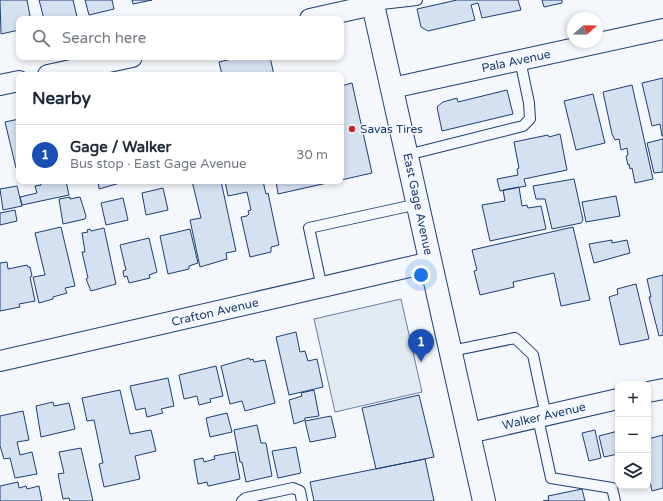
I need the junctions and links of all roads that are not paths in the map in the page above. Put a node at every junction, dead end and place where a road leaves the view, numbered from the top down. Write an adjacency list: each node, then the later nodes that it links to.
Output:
1 (418, 0): 2 (lane)
2 (373, 3): 3 (street); 10 (main road, East Gage Avenue)
3 (322, 16)
4 (663, 29): 6 (street, Pala Avenue)
5 (118, 60): 7 (street)
6 (520, 60): 10 (street, Pala Avenue); 11 (lane)
7 (62, 72)
8 (16, 82): 9 (street)
9 (0, 85)
10 (392, 88): 11 (main road, East Gage Avenue)
11 (407, 155): 12 (main road, East Gage Avenue)
12 (418, 204): 13 (main road, East Gage Avenue); 14 (lane)
13 (431, 262): 14 (street, Crafton Avenue); 15 (main road, East Gage Avenue)
14 (322, 288): 16 (street, Crafton Avenue)
15 (451, 351): 20 (lane); 21 (main road, East Gage Avenue)
16 (0, 361)
17 (663, 389): 18 (street)
18 (651, 391)
19 (615, 400): 20 (street, Walker Avenue)
20 (542, 417): 21 (street, Walker Avenue); 25 (lane)
21 (469, 433): 24 (main road, East Gage Avenue)
22 (242, 501): 23 (lane)
23 (302, 501)
24 (484, 501)
25 (615, 501)

